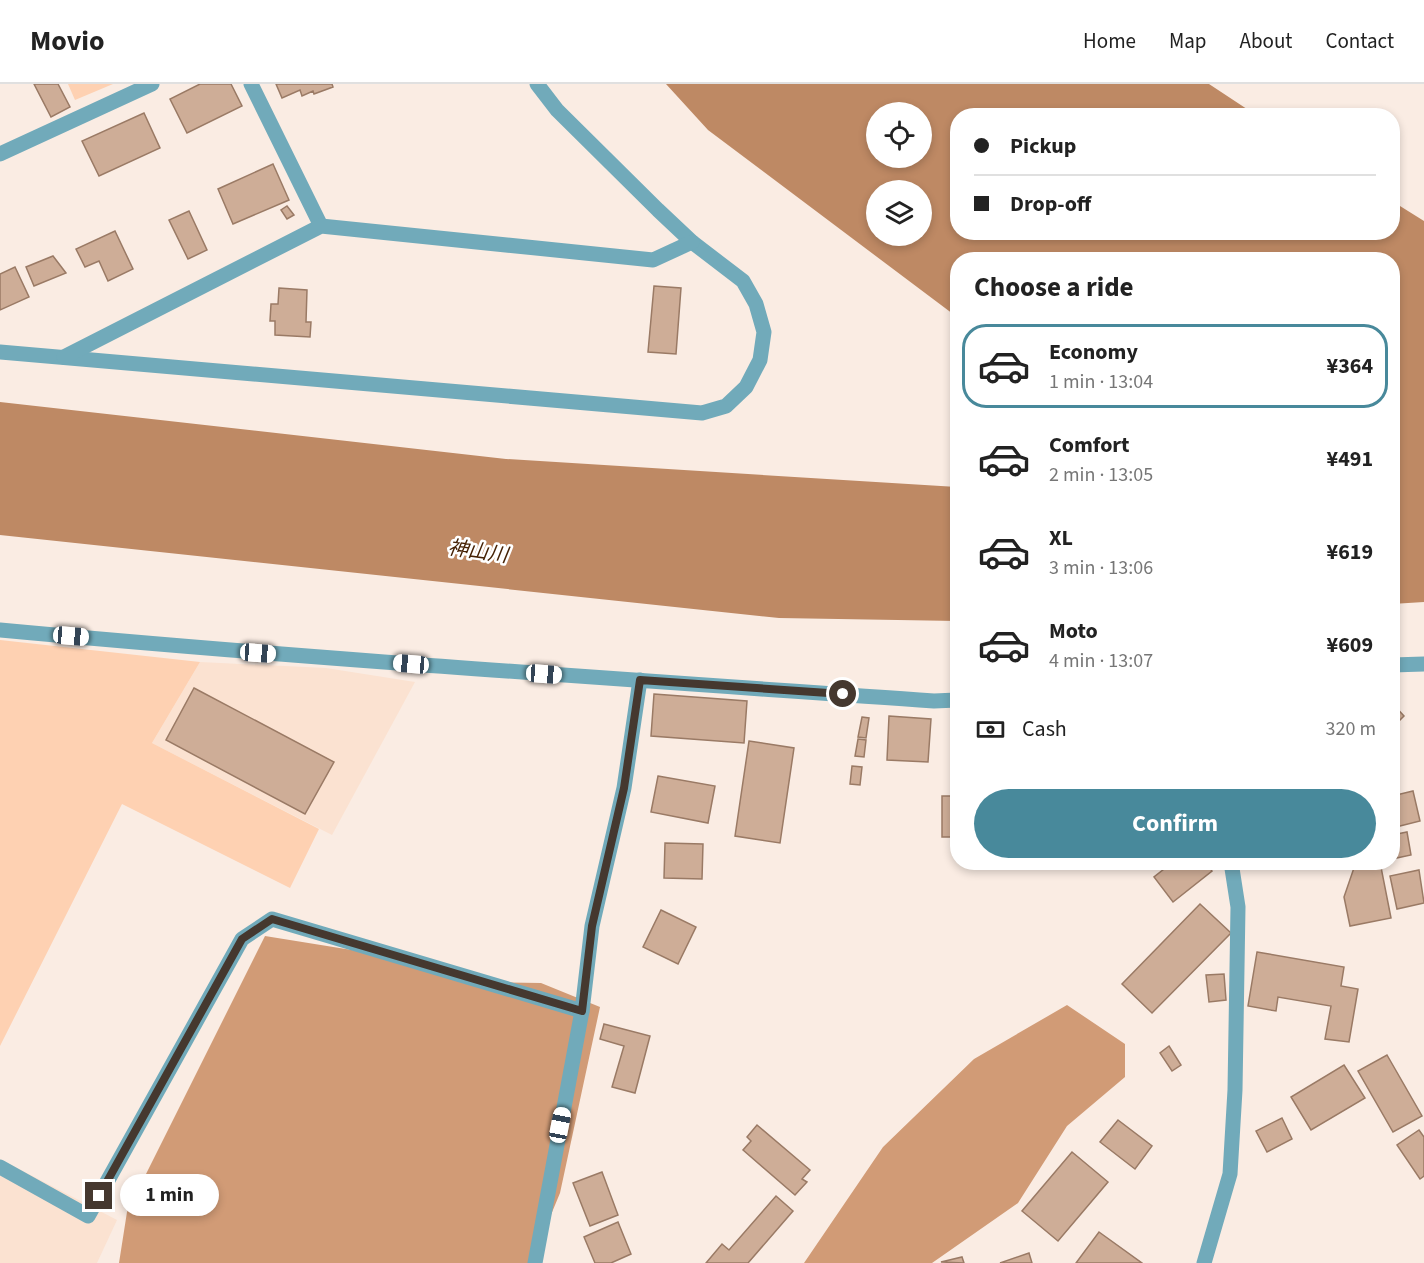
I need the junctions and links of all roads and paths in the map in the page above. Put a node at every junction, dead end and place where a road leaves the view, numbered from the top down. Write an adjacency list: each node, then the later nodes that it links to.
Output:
1 (152, 84): 4 (street)
2 (251, 84): 5 (street)
3 (537, 84): 6 (street)
4 (0, 154)
5 (321, 226): 6 (street); 8 (street)
6 (692, 242): 8 (street)
7 (0, 352): 8 (street)
8 (64, 357)
9 (0, 630): 12 (street)
10 (1424, 664): 11 (street)
11 (1400, 665)
12 (640, 680): 13 (street); 15 (street)
13 (950, 700)
14 (1232, 870): 18 (street)
15 (582, 1011): 16 (street); 17 (street)
16 (0, 1167)
17 (535, 1263)
18 (1204, 1263)

